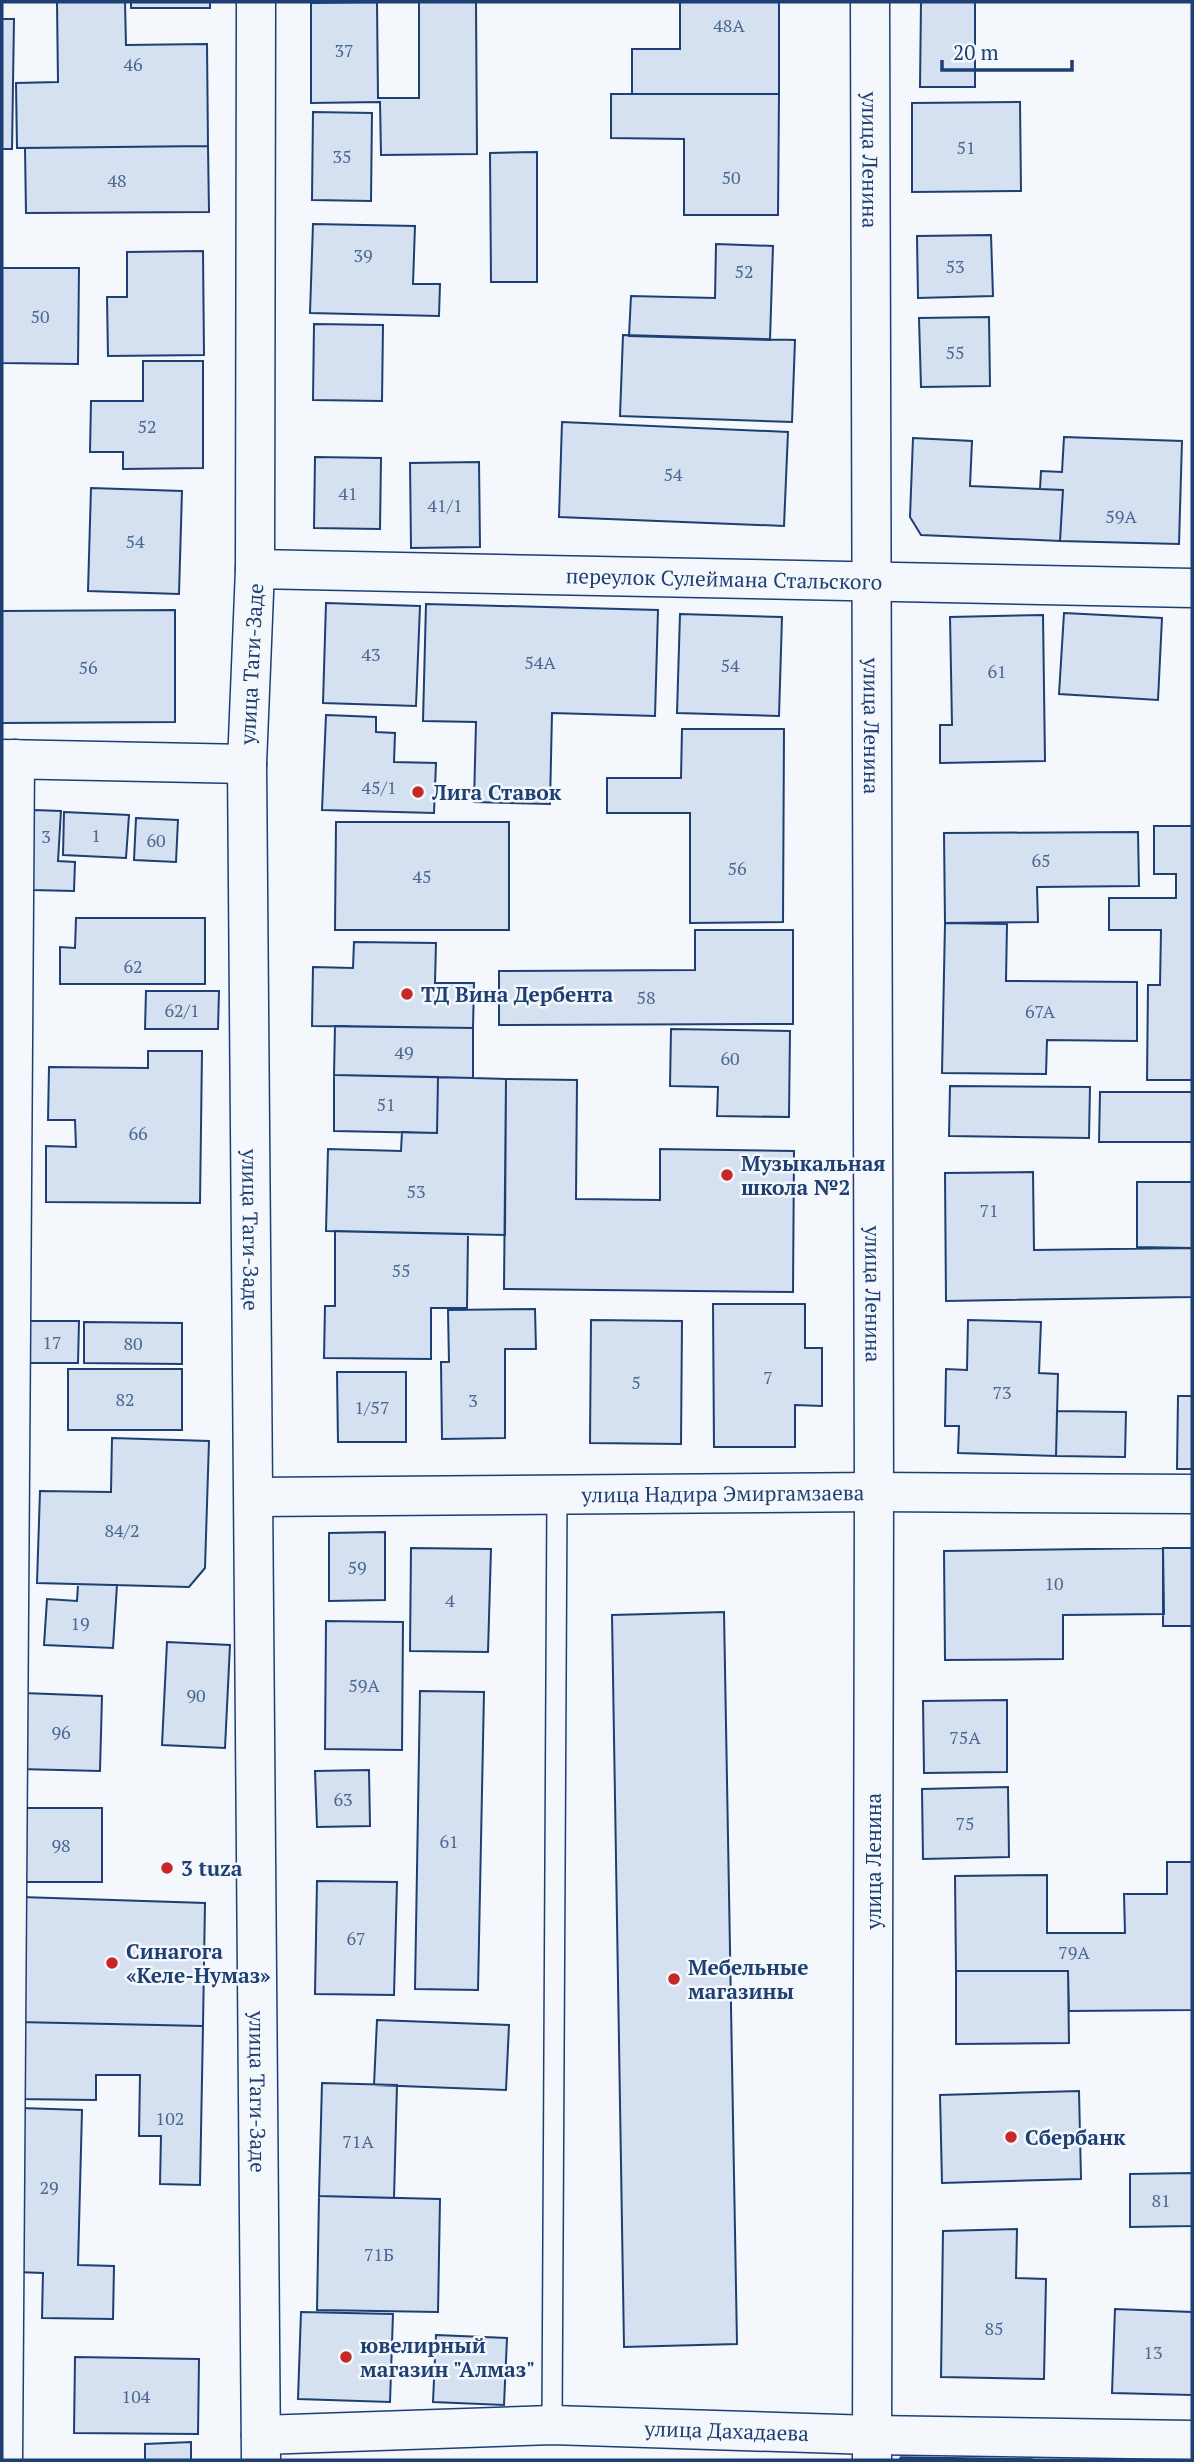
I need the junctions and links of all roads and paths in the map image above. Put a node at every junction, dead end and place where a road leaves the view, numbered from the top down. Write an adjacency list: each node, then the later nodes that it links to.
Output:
1 (256, 2): 3 (street, улица Таги-Заде)
2 (870, 2): 4 (street, улица Ленина)
3 (255, 569): 4 (street, переулок Сулеймана Стальского); 7 (street, улица Таги-Заде)
4 (872, 582): 5 (street, переулок Сулеймана Стальского); 8 (street, улица Ленина)
5 (1192, 588)
6 (8, 759): 7 (street); 16 (street)
7 (247, 764): 11 (street, улица Таги-Заде)
8 (874, 1492): 9 (street, улица Надира Эмиргамзаева); 10 (street, улица Надира Эмиргамзаева); 15 (street, улица Ленина)
9 (1192, 1494)
10 (557, 1495): 11 (street, улица Надира Эмиргамзаева); 12 (lane)
11 (254, 1497): 14 (street, улица Таги-Заде)
12 (552, 2425): 14 (street, улица Дахадаева); 15 (street, улица Дахадаева)
13 (1192, 2440): 15 (street, улица Дахадаева)
14 (261, 2447)
15 (872, 2448)
16 (3, 2460)

